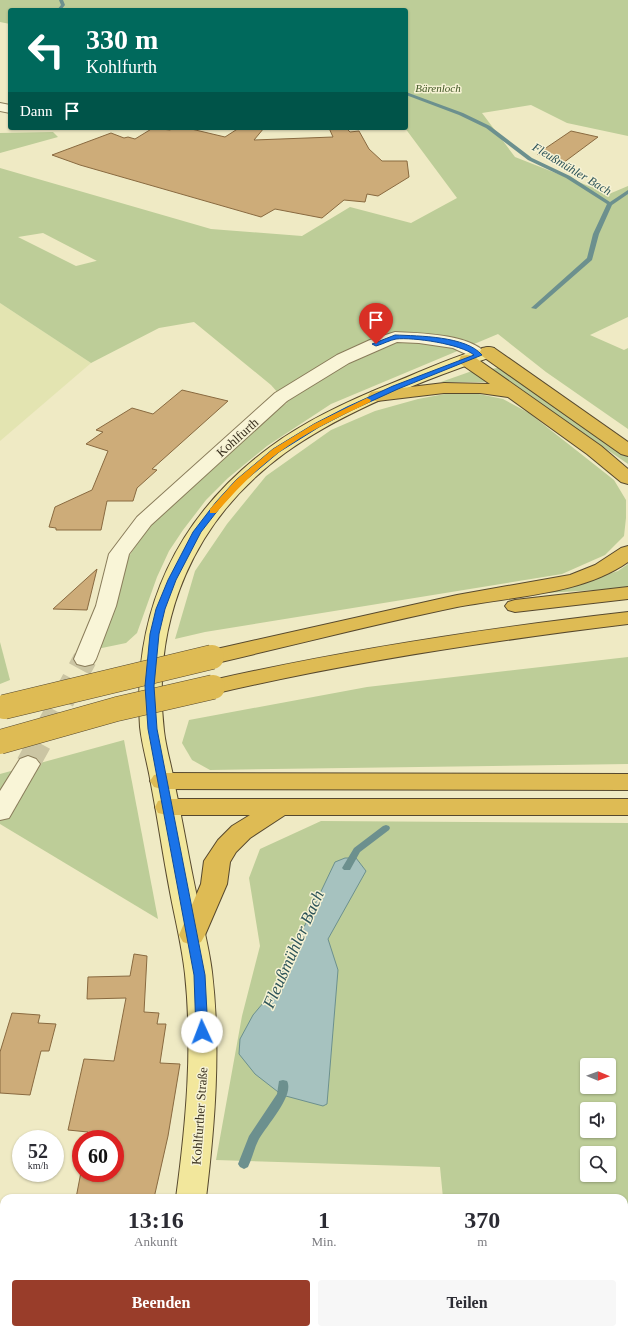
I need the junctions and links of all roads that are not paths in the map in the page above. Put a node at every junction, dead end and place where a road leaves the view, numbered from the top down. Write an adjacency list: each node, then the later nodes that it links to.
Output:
1 (478, 356): 2 (highway); 3 (main road, Kohlfurther Straße); 4 (highway); 10 (street, Kohlfurth)
2 (512, 392): 3 (highway); 5 (highway)
3 (377, 396): 14 (main road, Kohlfurther Straße)
4 (628, 450)
5 (628, 478)
6 (628, 552): 9 (highway)
7 (628, 593): 9 (highway)
8 (628, 618): 12 (highway, bridge)
9 (316, 634): 11 (highway, bridge)
10 (85, 659)
11 (2, 708)
12 (0, 742)
13 (28, 764): 19 (street)
14 (162, 780): 15 (highway); 16 (main road, Kohlfurther Straße)
15 (628, 782)
16 (167, 807): 17 (highway); 20 (main road, Kohlfurther Straße)
17 (280, 807): 18 (highway); 20 (highway)
18 (628, 807)
19 (0, 812)
20 (192, 935): 21 (main road, Kohlfurther Straße)
21 (192, 1194)

